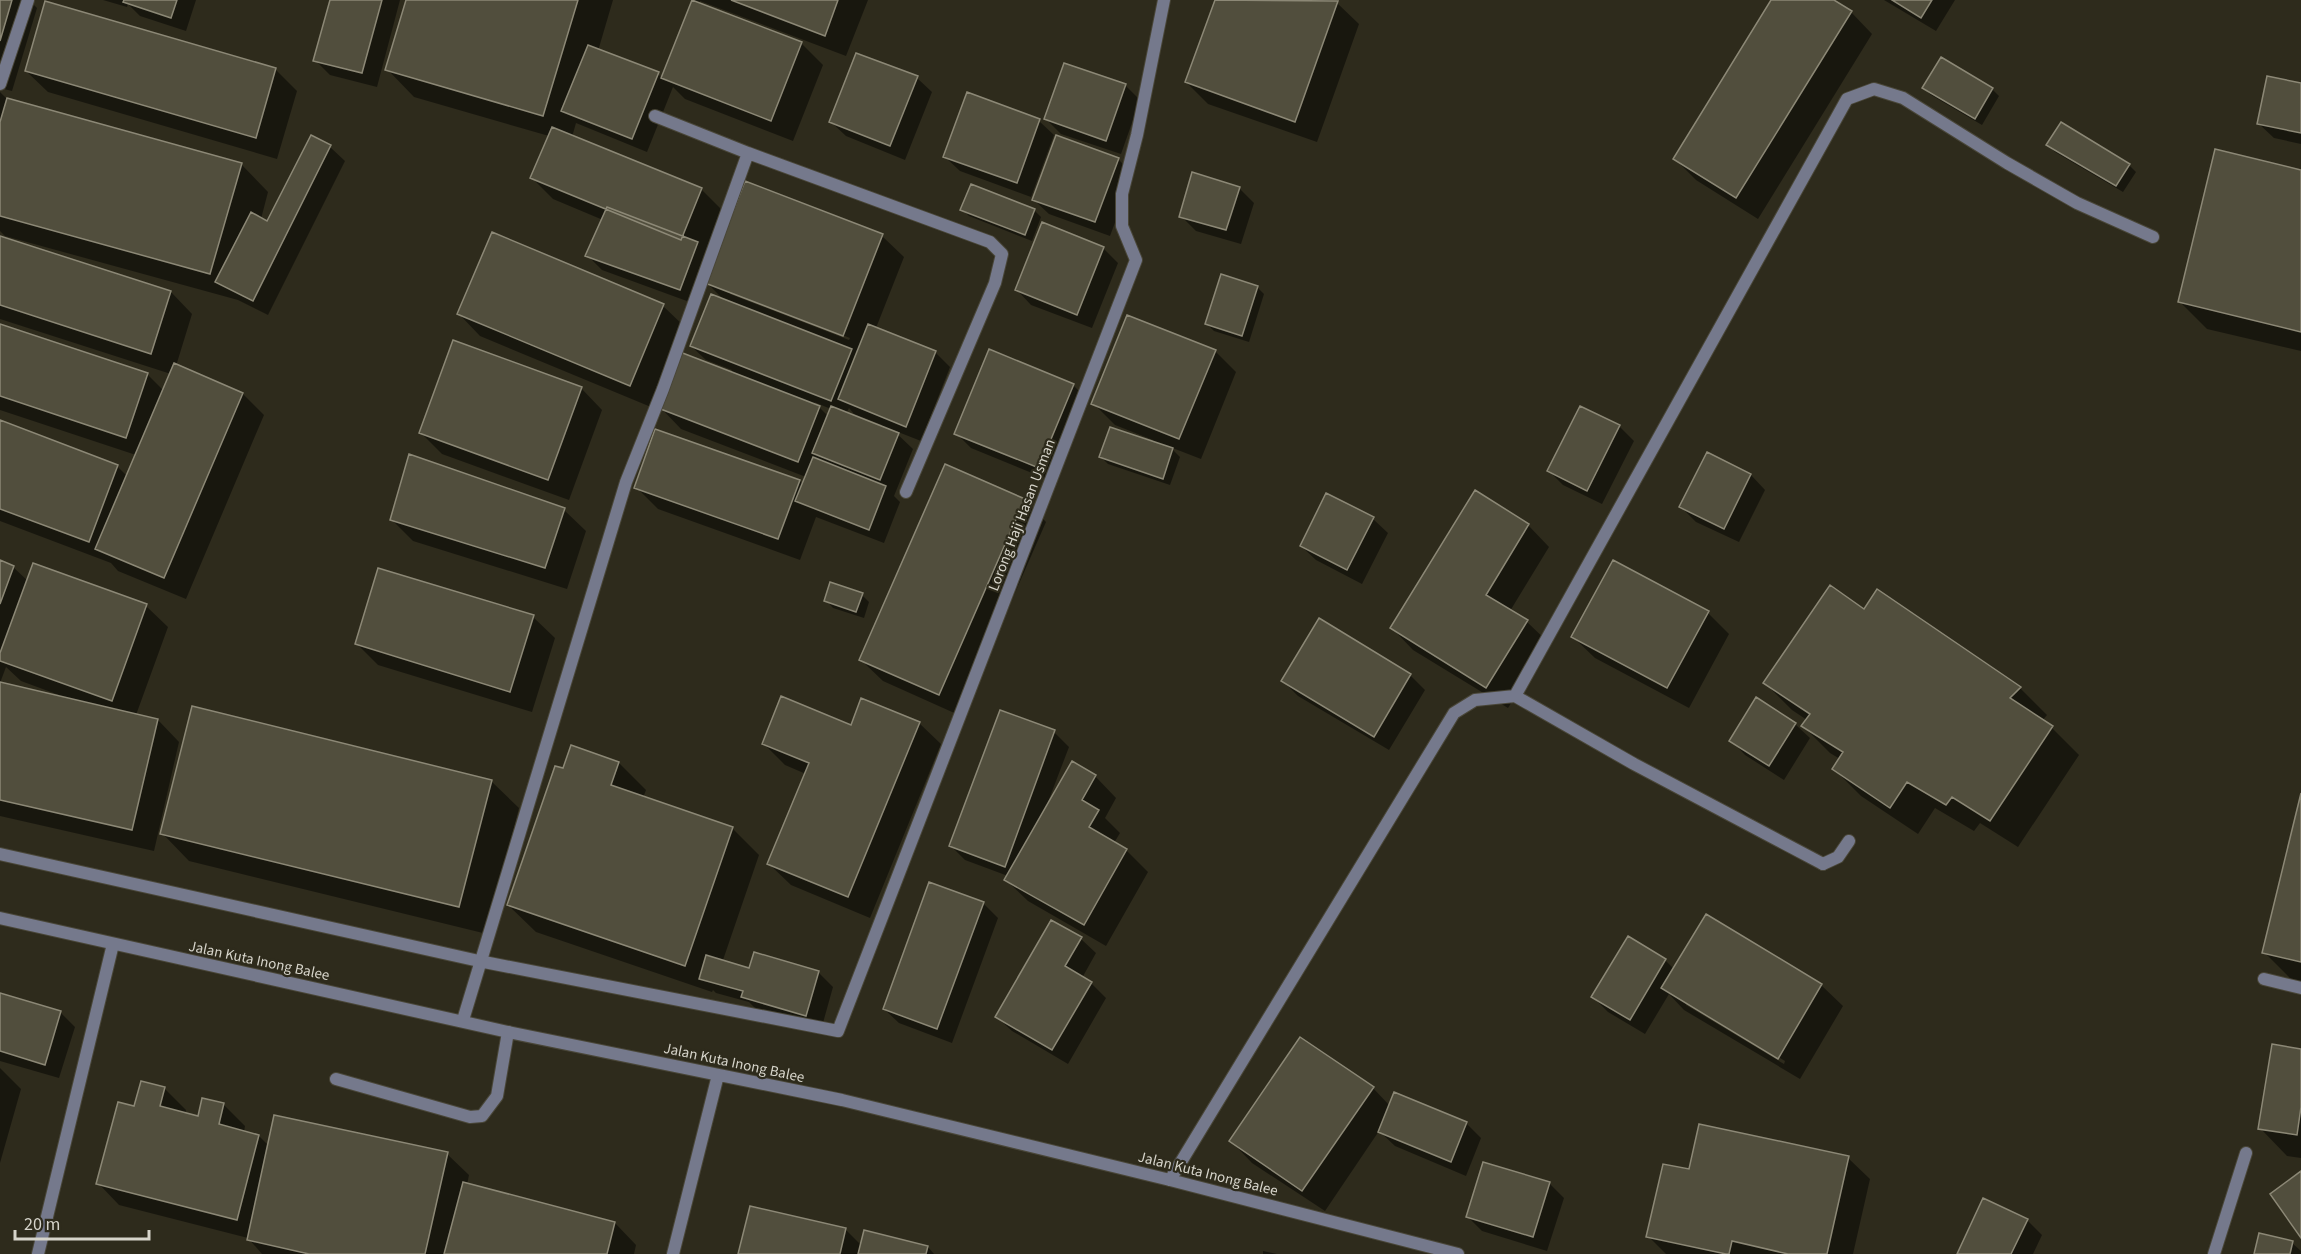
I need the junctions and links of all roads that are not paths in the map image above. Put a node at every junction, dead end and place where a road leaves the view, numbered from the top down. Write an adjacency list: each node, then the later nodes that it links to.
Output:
1 (28, 0): 3 (street)
2 (1164, 0): 13 (street, Lorong Haji Hasan Usman)
3 (0, 84)
4 (655, 117): 5 (street)
5 (748, 153): 7 (street); 13 (street)
6 (2153, 237): 8 (street)
7 (906, 492)
8 (1515, 696): 9 (street); 21 (street)
9 (1849, 841)
10 (0, 854): 13 (street)
11 (0, 918): 12 (street, Jalan Kuta Inong Balee)
12 (113, 944): 16 (street, Jalan Kuta Inong Balee); 22 (street)
13 (479, 961): 16 (street)
14 (2264, 979): 15 (street)
15 (2301, 988)
16 (463, 1020): 17 (street, Jalan Kuta Inong Balee)
17 (508, 1032): 18 (street, Jalan Kuta Inong Balee); 19 (street)
18 (718, 1075): 21 (street, Jalan Kuta Inong Balee); 23 (street)
19 (336, 1079)
20 (2246, 1153): 25 (street)
21 (1170, 1180): 24 (street, Jalan Kuta Inong Balee)
22 (38, 1254)
23 (673, 1254)
24 (1458, 1254)
25 (2214, 1254)

